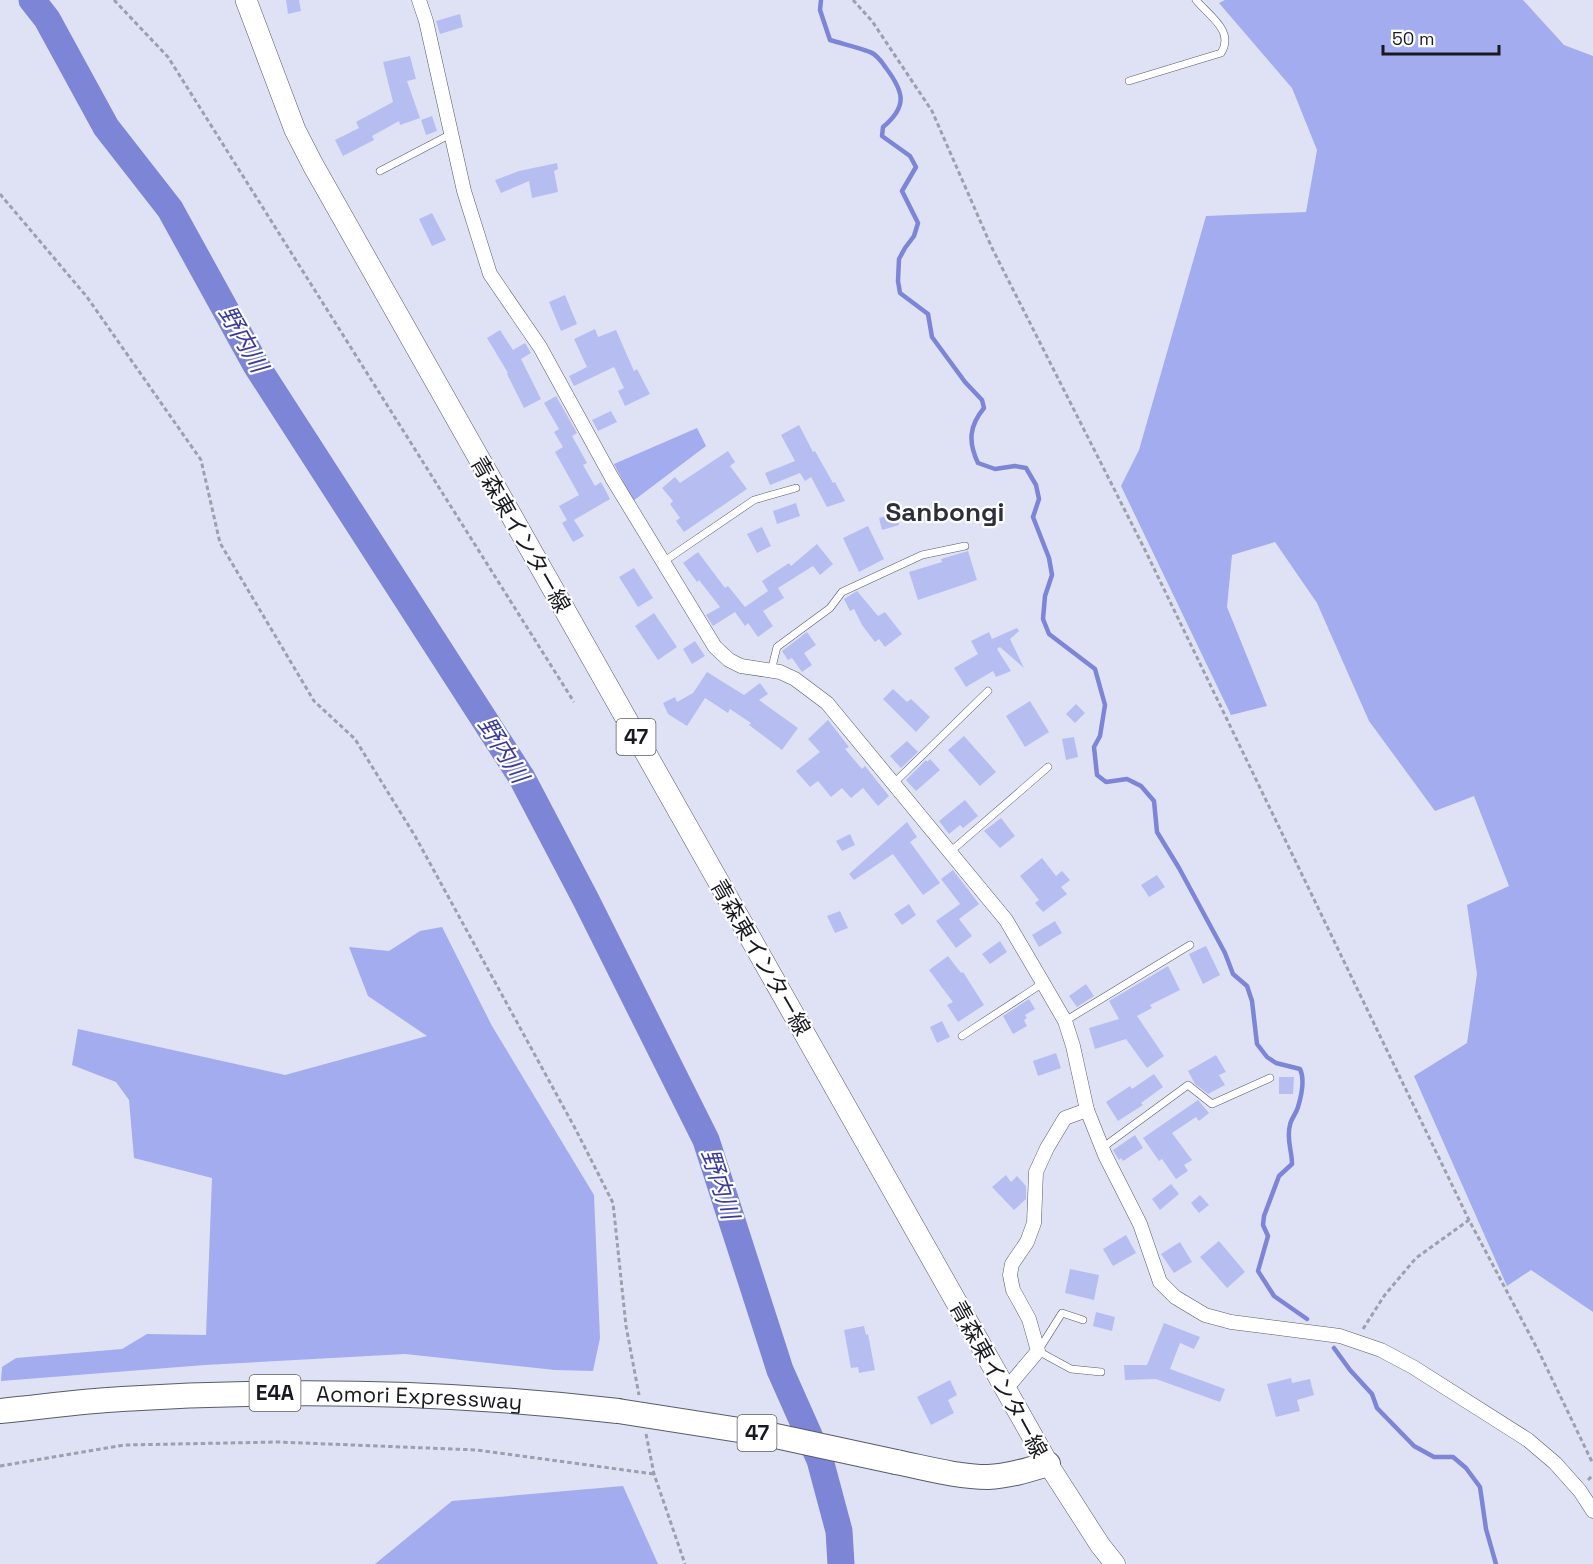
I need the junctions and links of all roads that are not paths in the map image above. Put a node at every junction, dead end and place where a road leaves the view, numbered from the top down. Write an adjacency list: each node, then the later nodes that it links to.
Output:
1 (246, 0): 25 (main road, 青森東インター線 / 47)
2 (419, 0): 5 (street)
3 (1196, 0): 4 (lane)
4 (1129, 81)
5 (451, 134): 6 (lane); 9 (street)
6 (380, 171)
7 (796, 488): 9 (lane)
8 (965, 546): 10 (lane)
9 (663, 562): 10 (street)
10 (771, 670): 13 (street)
11 (988, 691): 13 (lane)
12 (1048, 767): 14 (lane)
13 (894, 783): 14 (street)
14 (950, 852): 16 (street)
15 (1190, 945): 17 (lane)
16 (1043, 983): 17 (street); 18 (lane)
17 (1065, 1021): 20 (street)
18 (962, 1036)
19 (1270, 1078): 21 (lane)
20 (1087, 1110): 21 (street); 23 (street)
21 (1102, 1148): 29 (street)
22 (1083, 1320): 23 (lane)
23 (1038, 1351): 24 (lane); 25 (street)
24 (1101, 1372)
25 (1006, 1389): 28 (main road, 青森東インター線 / 47)
26 (551, 1403): 27 (highway, Aomori Expressway / E4A); 28 (highway, 青森東インター線 / 47, bridge)
27 (0, 1411)
28 (1048, 1464): 30 (main road)
29 (1593, 1511)
30 (1115, 1564)

